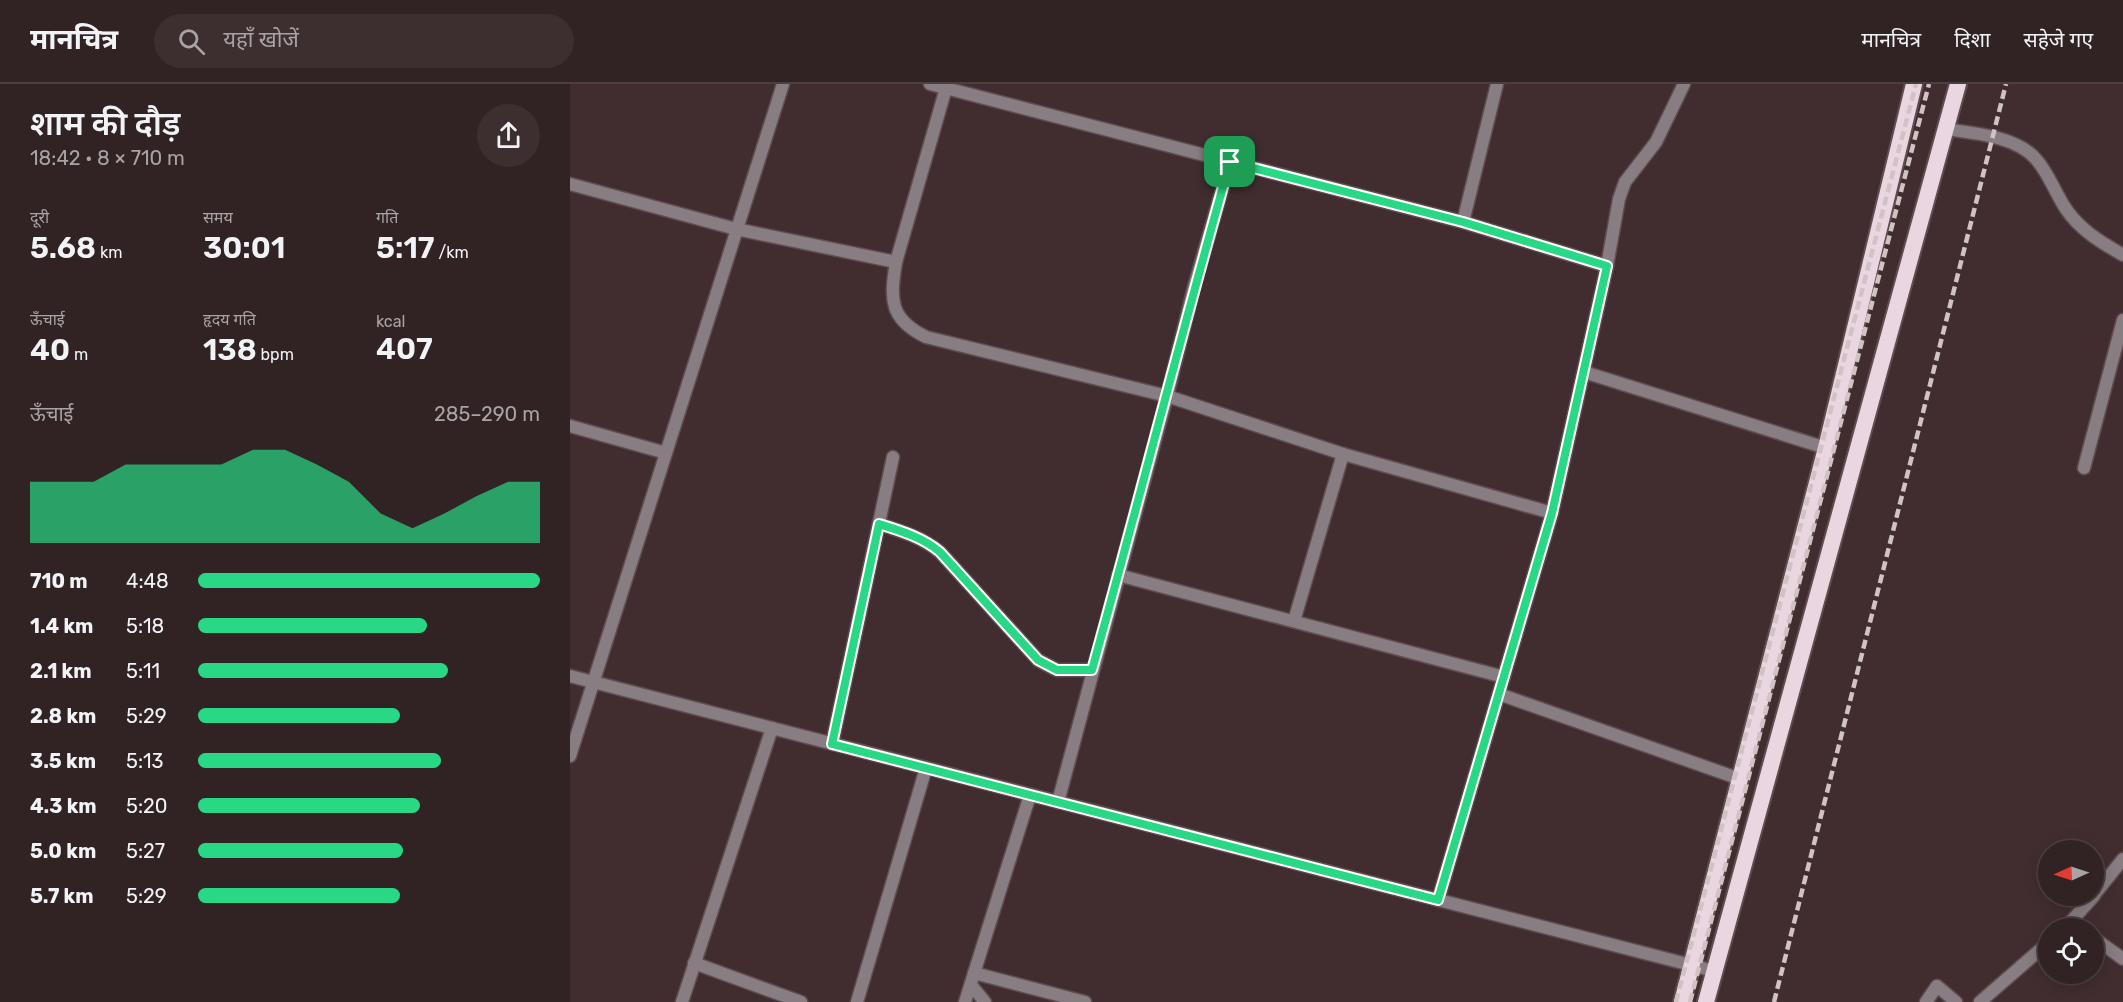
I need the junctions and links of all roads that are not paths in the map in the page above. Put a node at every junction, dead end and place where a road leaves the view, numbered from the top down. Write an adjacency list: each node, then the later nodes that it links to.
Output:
1 (783, 84): 12 (street)
2 (930, 84): 7 (street)
3 (1497, 84): 11 (street)
4 (1684, 84): 15 (street)
5 (1914, 84): 20 (highway)
6 (1958, 84): 8 (highway)
7 (946, 88): 9 (street); 14 (street)
8 (1945, 129): 13 (street); 49 (highway)
9 (1230, 162): 11 (street); 18 (street)
10 (570, 184): 12 (street)
11 (1463, 222): 15 (street)
12 (736, 230): 14 (street); 21 (street)
13 (2123, 255)
14 (896, 262): 18 (street)
15 (1607, 266): 17 (street)
16 (2123, 320): 24 (street)
17 (1584, 372): 20 (street); 25 (street)
18 (1167, 396): 22 (street); 27 (street)
19 (570, 426): 21 (street)
20 (1826, 448): 38 (highway)
21 (666, 453): 32 (street)
22 (1343, 454): 25 (street); 28 (street)
23 (893, 457): 26 (street)
24 (2084, 468)
25 (1552, 513): 31 (street)
26 (879, 524): 29 (street); 35 (street)
27 (1119, 574): 28 (street); 29 (street)
28 (1294, 621): 31 (street)
29 (1092, 670): 40 (street)
30 (570, 676): 32 (street)
31 (1503, 677): 33 (street)
32 (593, 682): 34 (street); 36 (street)
33 (1499, 694): 38 (street); 43 (street)
34 (772, 728): 35 (street); 47 (street)
35 (832, 744): 37 (street)
36 (570, 756)
37 (926, 768): 39 (street); 53 (street)
38 (1740, 779): 48 (highway)
39 (1030, 795): 40 (street); 50 (street)
40 (1058, 802): 43 (street)
41 (2123, 859): 42 (street)
42 (2104, 883)
43 (1438, 900): 48 (street)
44 (2104, 945): 46 (street)
45 (2038, 952): 61 (street)
46 (2123, 959)
47 (694, 963): 51 (street); 52 (street)
48 (1693, 966): 49 (street); 57 (highway)
49 (1714, 971): 58 (highway)
50 (972, 979): 54 (street); 55 (street); 56 (street)
51 (682, 1002)
52 (801, 1002)
53 (857, 1002)
54 (965, 1002)
55 (985, 1002)
56 (1085, 1002)
57 (1682, 1002)
58 (1706, 1002)
59 (1926, 1002): 60 (street)
60 (1956, 1002)
61 (1980, 1002)

